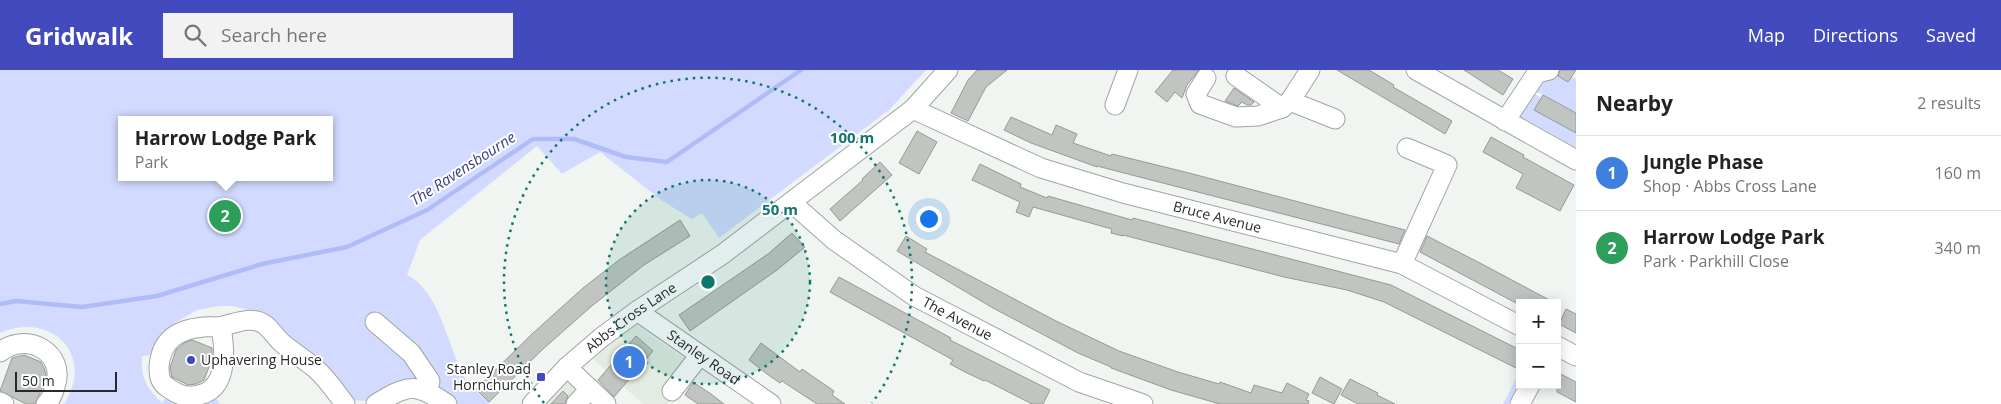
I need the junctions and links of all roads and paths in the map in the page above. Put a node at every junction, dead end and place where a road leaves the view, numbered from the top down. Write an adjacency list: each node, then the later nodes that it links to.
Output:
1 (948, 70): 10 (street, Abbs Cross Lane)
2 (1128, 70): 9 (street)
3 (1310, 70): 8 (street)
4 (1416, 70): 12 (street)
5 (1549, 70): 12 (street)
6 (1236, 76): 8 (street)
7 (1206, 78): 8 (street)
8 (1286, 104): 11 (street)
9 (1115, 105)
10 (913, 109): 15 (street, Abbs Cross Lane); 16 (street, Bruce Avenue)
11 (1335, 119)
12 (1505, 121): 14 (street)
13 (1407, 148): 16 (street)
14 (1576, 160)
15 (790, 202): 17 (street, Abbs Cross Lane); 40 (street, The Avenue)
16 (1402, 264): 19 (street, Bruce Avenue)
17 (637, 311): 23 (street, Stanley Road); 25 (street, Abbs Cross Lane)
18 (375, 322): 28 (street)
19 (1516, 324)
20 (221, 327): 35 (street)
21 (1561, 348): 24 (street)
22 (0, 352): 34 (street)
23 (700, 355): 29 (street); 31 (street, Stanley Road)
24 (1576, 356)
25 (567, 367): 26 (street); 32 (street, Abbs Cross Lane)
26 (590, 389): 38 (street); 39 (street)
27 (1528, 389): 41 (street)
28 (428, 391): 36 (street); 37 (street)
29 (672, 391)
30 (0, 402): 33 (street)
31 (762, 402)
32 (534, 403)
33 (4, 404)
34 (46, 404)
35 (345, 404)
36 (376, 404)
37 (447, 404)
38 (576, 404)
39 (606, 404)
40 (1143, 404)
41 (1520, 404)

